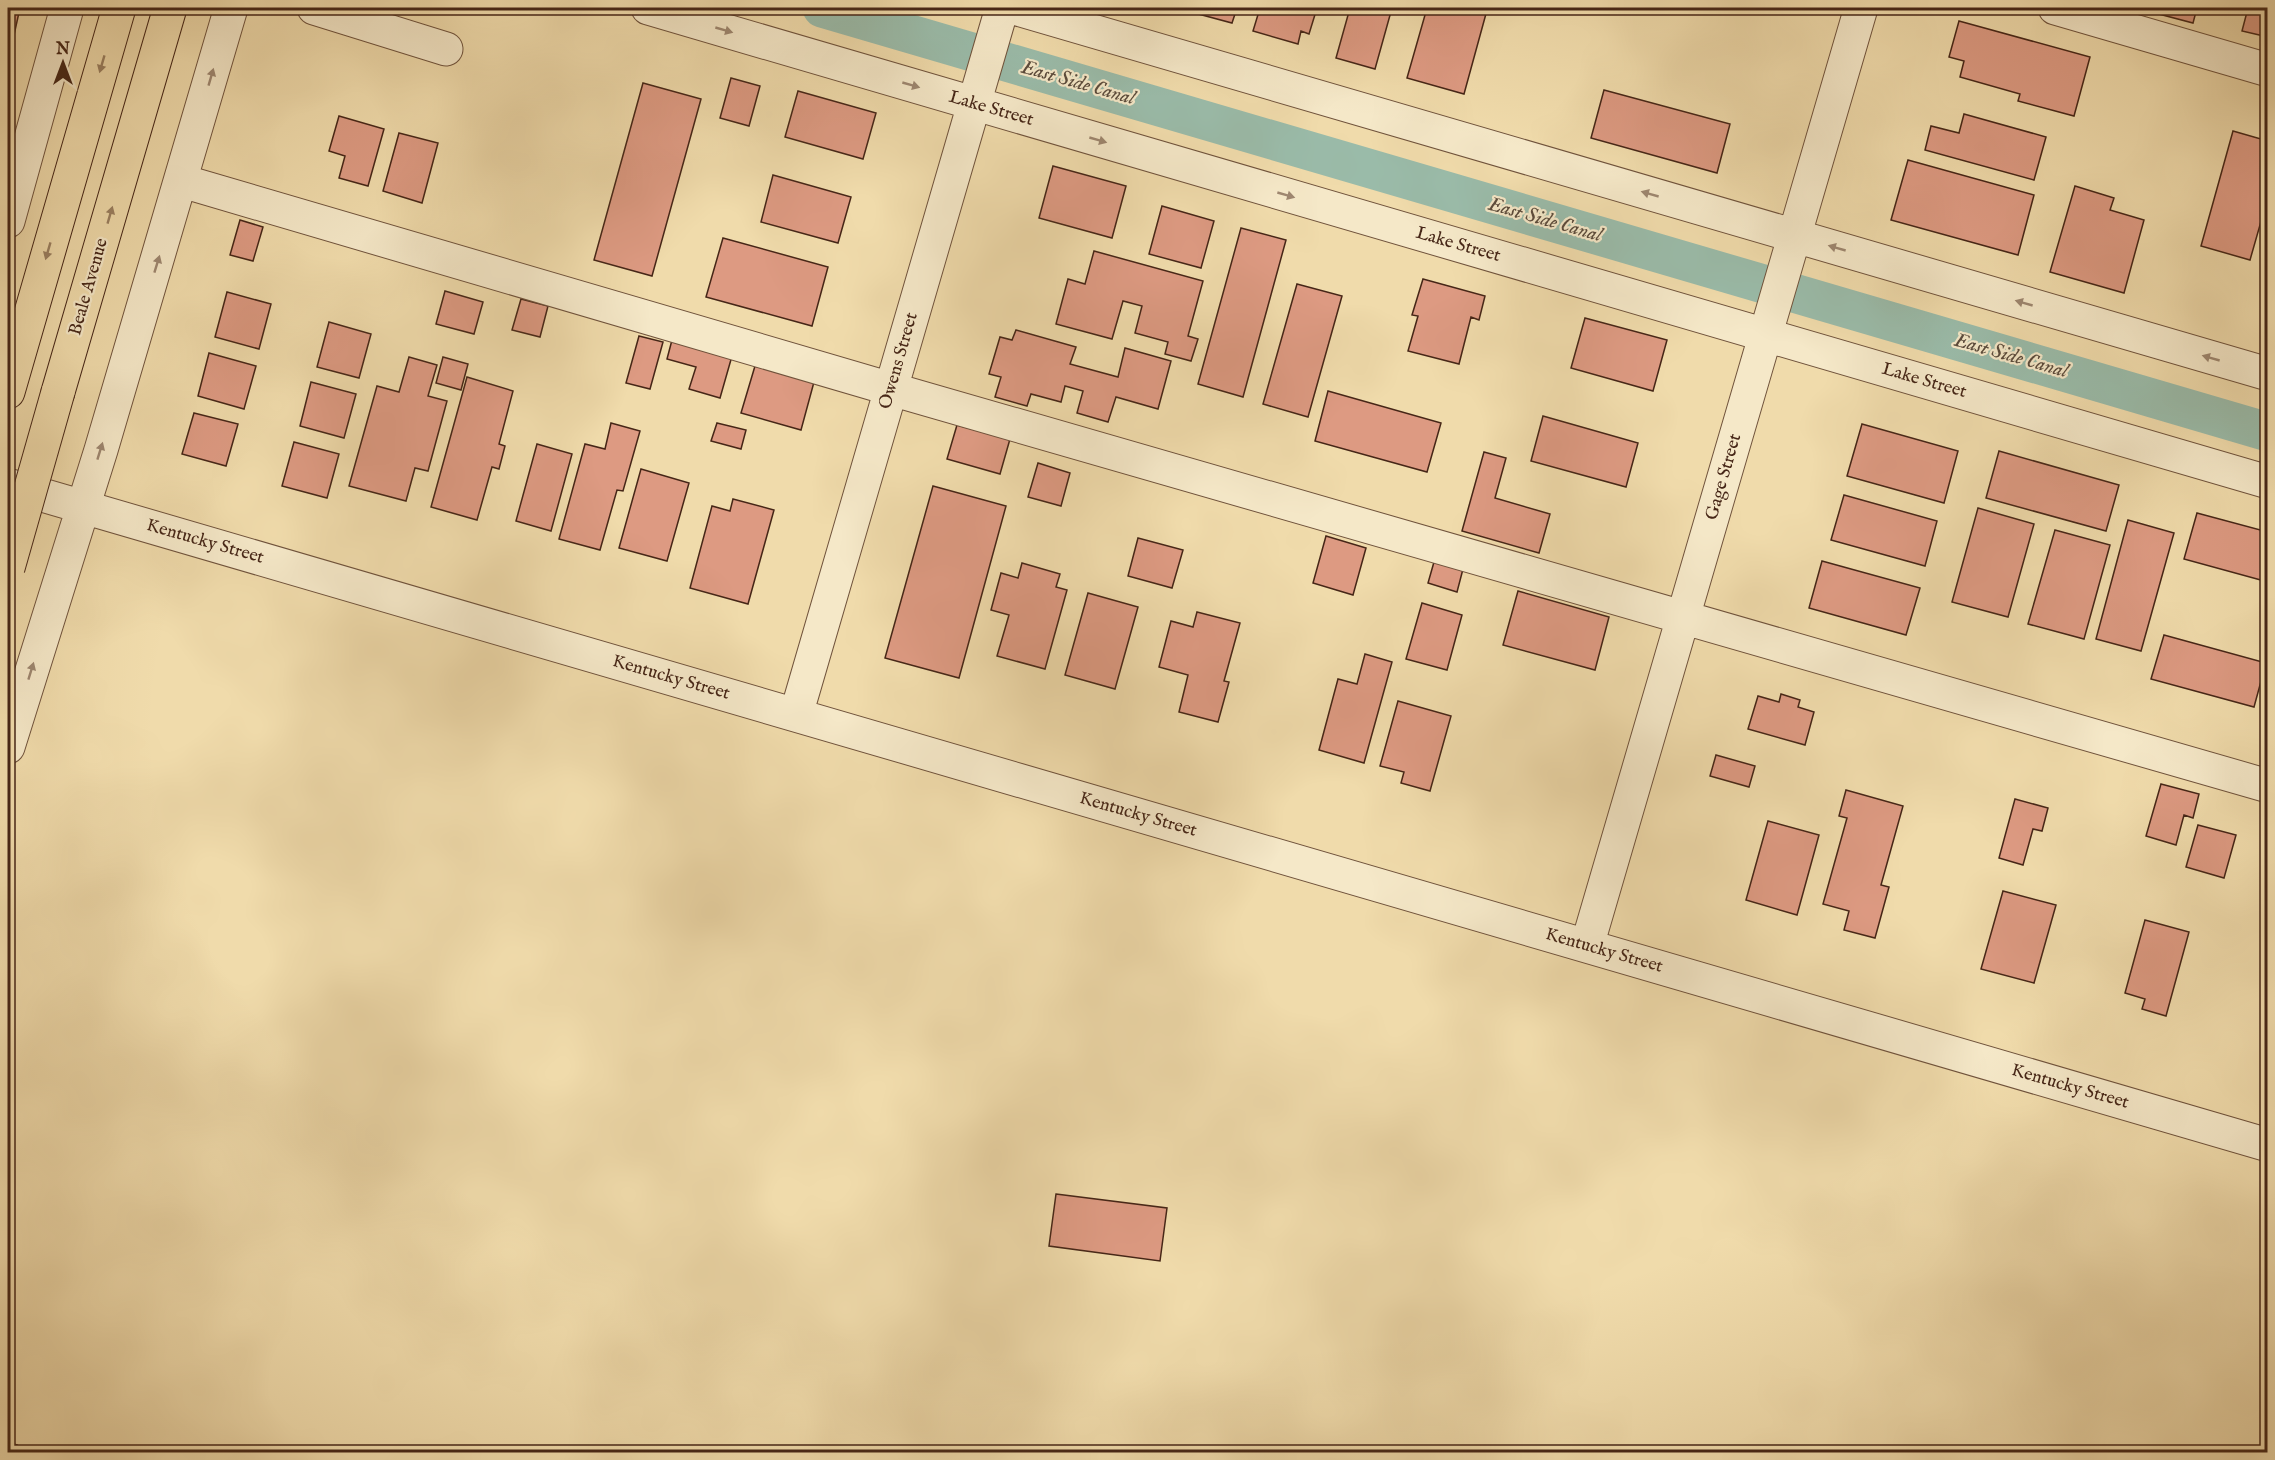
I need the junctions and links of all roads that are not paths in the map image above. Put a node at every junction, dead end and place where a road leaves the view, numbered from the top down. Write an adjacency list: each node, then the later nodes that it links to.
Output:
1 (66, 8): 14 (street)
2 (119, 8): 20 (main road, one-way to 20)
3 (170, 8): 25 (main road, Beale Avenue, one-way to 3, bridge)
4 (231, 8): 15 (street, one-way to 4)
5 (314, 8): 11 (street)
6 (648, 8): 13 (street, Lake Street, one-way to 13)
7 (1002, 8): 13 (street, Owens Street)
8 (1014, 8): 17 (street, one-way to 8)
9 (1861, 8): 17 (street, Gage Street)
10 (2055, 8): 12 (street)
11 (446, 49)
12 (2268, 70)
13 (975, 104): 18 (street, Lake Street, one-way to 18); 21 (street, Owens Street)
14 (19, 128): 16 (street)
15 (182, 181): 21 (street); 24 (street, one-way to 15)
16 (8, 221)
17 (1795, 236): 18 (street, Gage Street); 19 (street, one-way to 17)
18 (1765, 335): 22 (street, Lake Street); 26 (street, Gage Street)
19 (2268, 374)
20 (9, 386)
21 (891, 389): 26 (street); 27 (street, Owens Street)
22 (2268, 482)
23 (8, 485): 24 (street, Kentucky Street)
24 (83, 506): 27 (street, Kentucky Street); 28 (street, one-way to 24)
25 (8, 567)
26 (1683, 617): 29 (street); 30 (street, Gage Street)
27 (796, 715): 30 (street, Kentucky Street)
28 (8, 747)
29 (2268, 786)
30 (1587, 946): 31 (street, Kentucky Street)
31 (2268, 1145)

